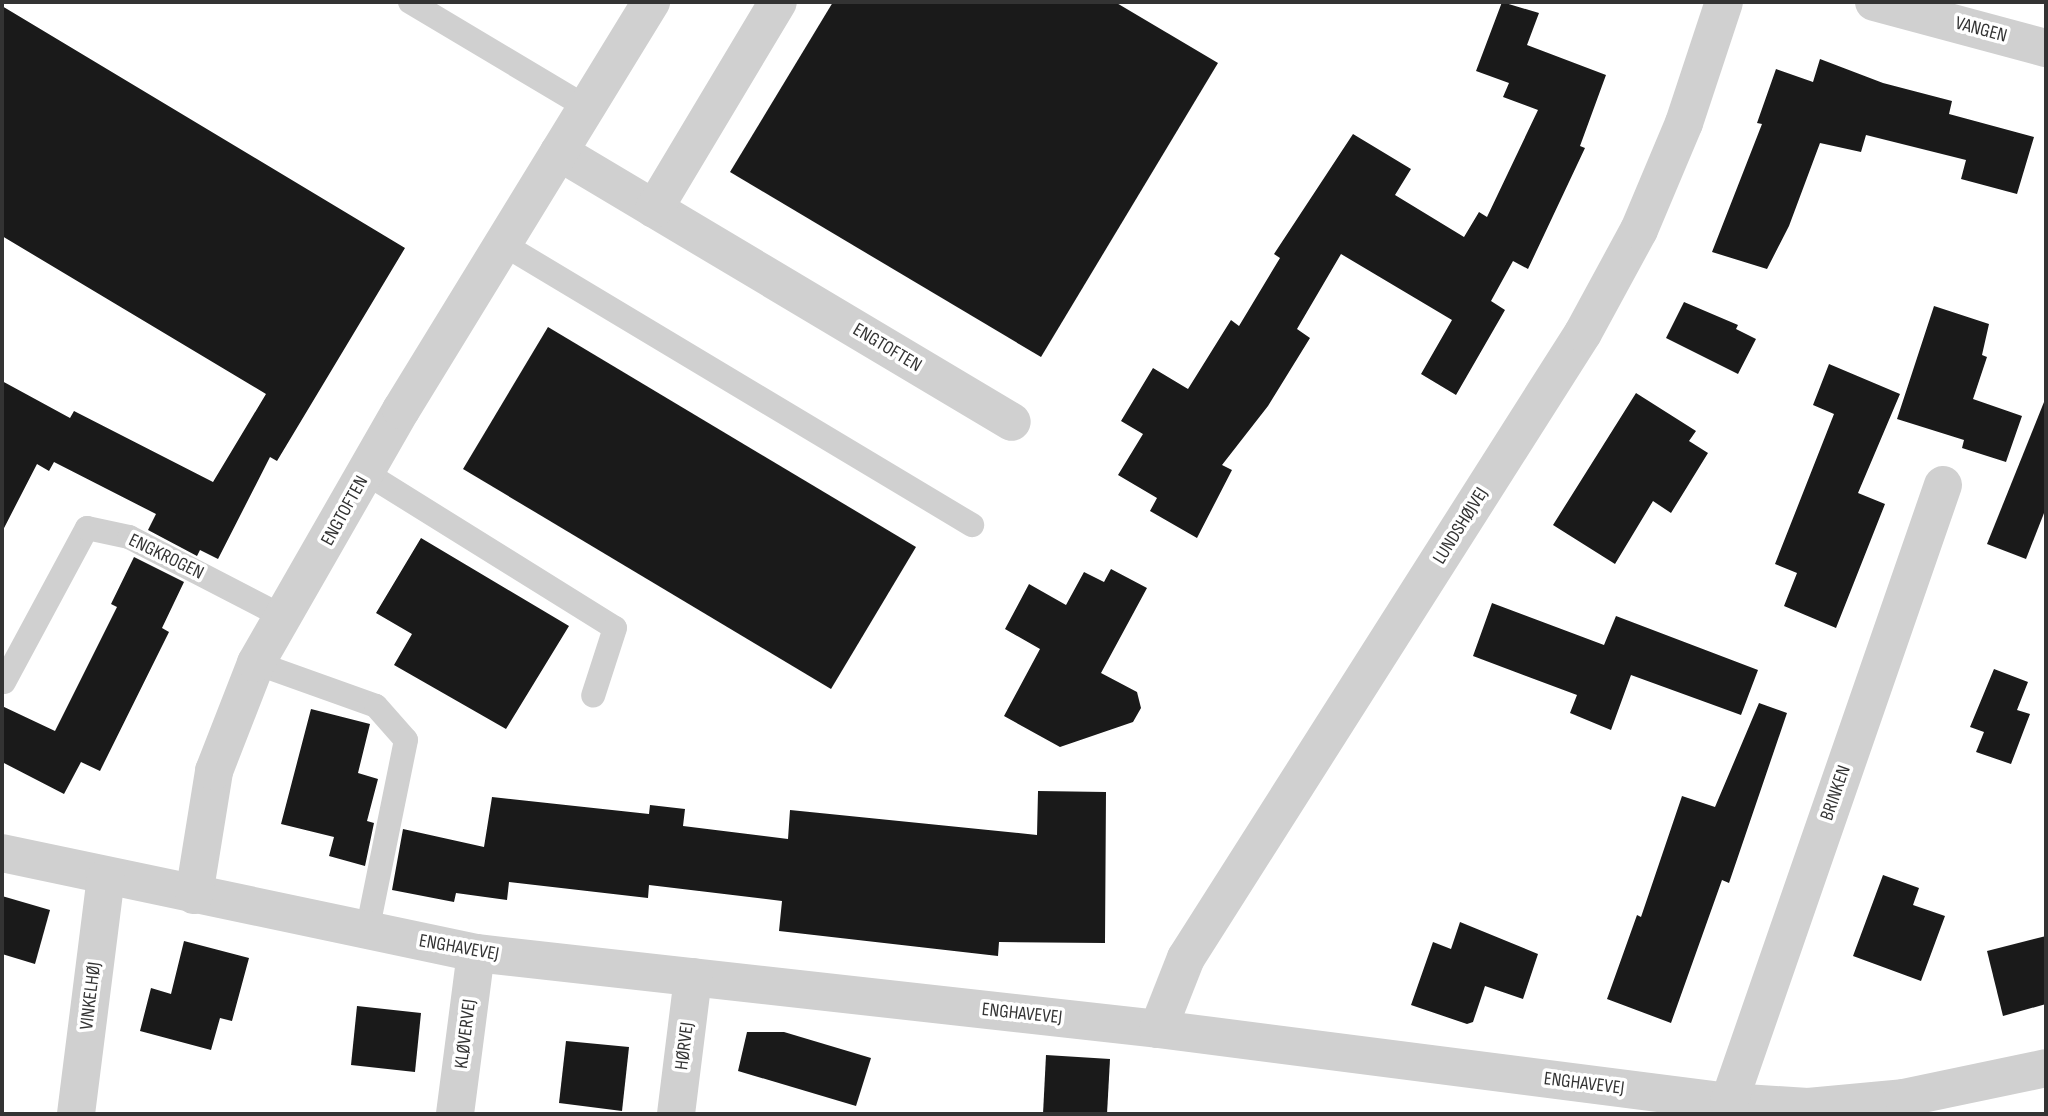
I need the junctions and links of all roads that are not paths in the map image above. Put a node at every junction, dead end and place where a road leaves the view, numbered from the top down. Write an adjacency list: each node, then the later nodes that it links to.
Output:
1 (410, 2): 7 (lane)
2 (651, 2): 7 (street, ENGTOFTEN)
3 (778, 2): 9 (street)
4 (1724, 2): 25 (street, LUNDSHØJVEJ)
5 (1874, 2): 6 (street, VANGEN)
6 (2046, 48)
7 (586, 107): 8 (street, ENGTOFTEN)
8 (559, 152): 9 (street, ENGTOFTEN); 10 (street, ENGTOFTEN)
9 (654, 209): 11 (street, ENGTOFTEN)
10 (503, 244): 12 (street, ENGTOFTEN); 14 (lane)
11 (1012, 422)
12 (366, 473): 15 (street, ENGTOFTEN); 18 (lane)
13 (1943, 485): 27 (street, BRINKEN)
14 (972, 525)
15 (285, 618): 16 (street, ENGTOFTEN); 17 (lane, ENGKROGEN)
16 (256, 663): 21 (street, ENGTOFTEN); 22 (lane)
17 (4, 682)
18 (593, 696)
19 (2, 853): 20 (street, ENGHAVEVEJ)
20 (106, 878): 21 (street, ENGHAVEVEJ); 28 (street, VINKELHØJ)
21 (194, 895): 22 (street, ENGHAVEVEJ)
22 (367, 931): 23 (street, ENGHAVEVEJ)
23 (476, 953): 24 (street, ENGHAVEVEJ); 29 (street, KLØVERVEJ)
24 (693, 977): 25 (street, ENGHAVEVEJ); 30 (street, HØRVEJ)
25 (1158, 1029): 27 (street, ENGHAVEVEJ)
26 (2046, 1068): 27 (street, ENGHAVEVEJ)
27 (1729, 1102)
28 (76, 1114)
29 (455, 1114)
30 (676, 1114)

